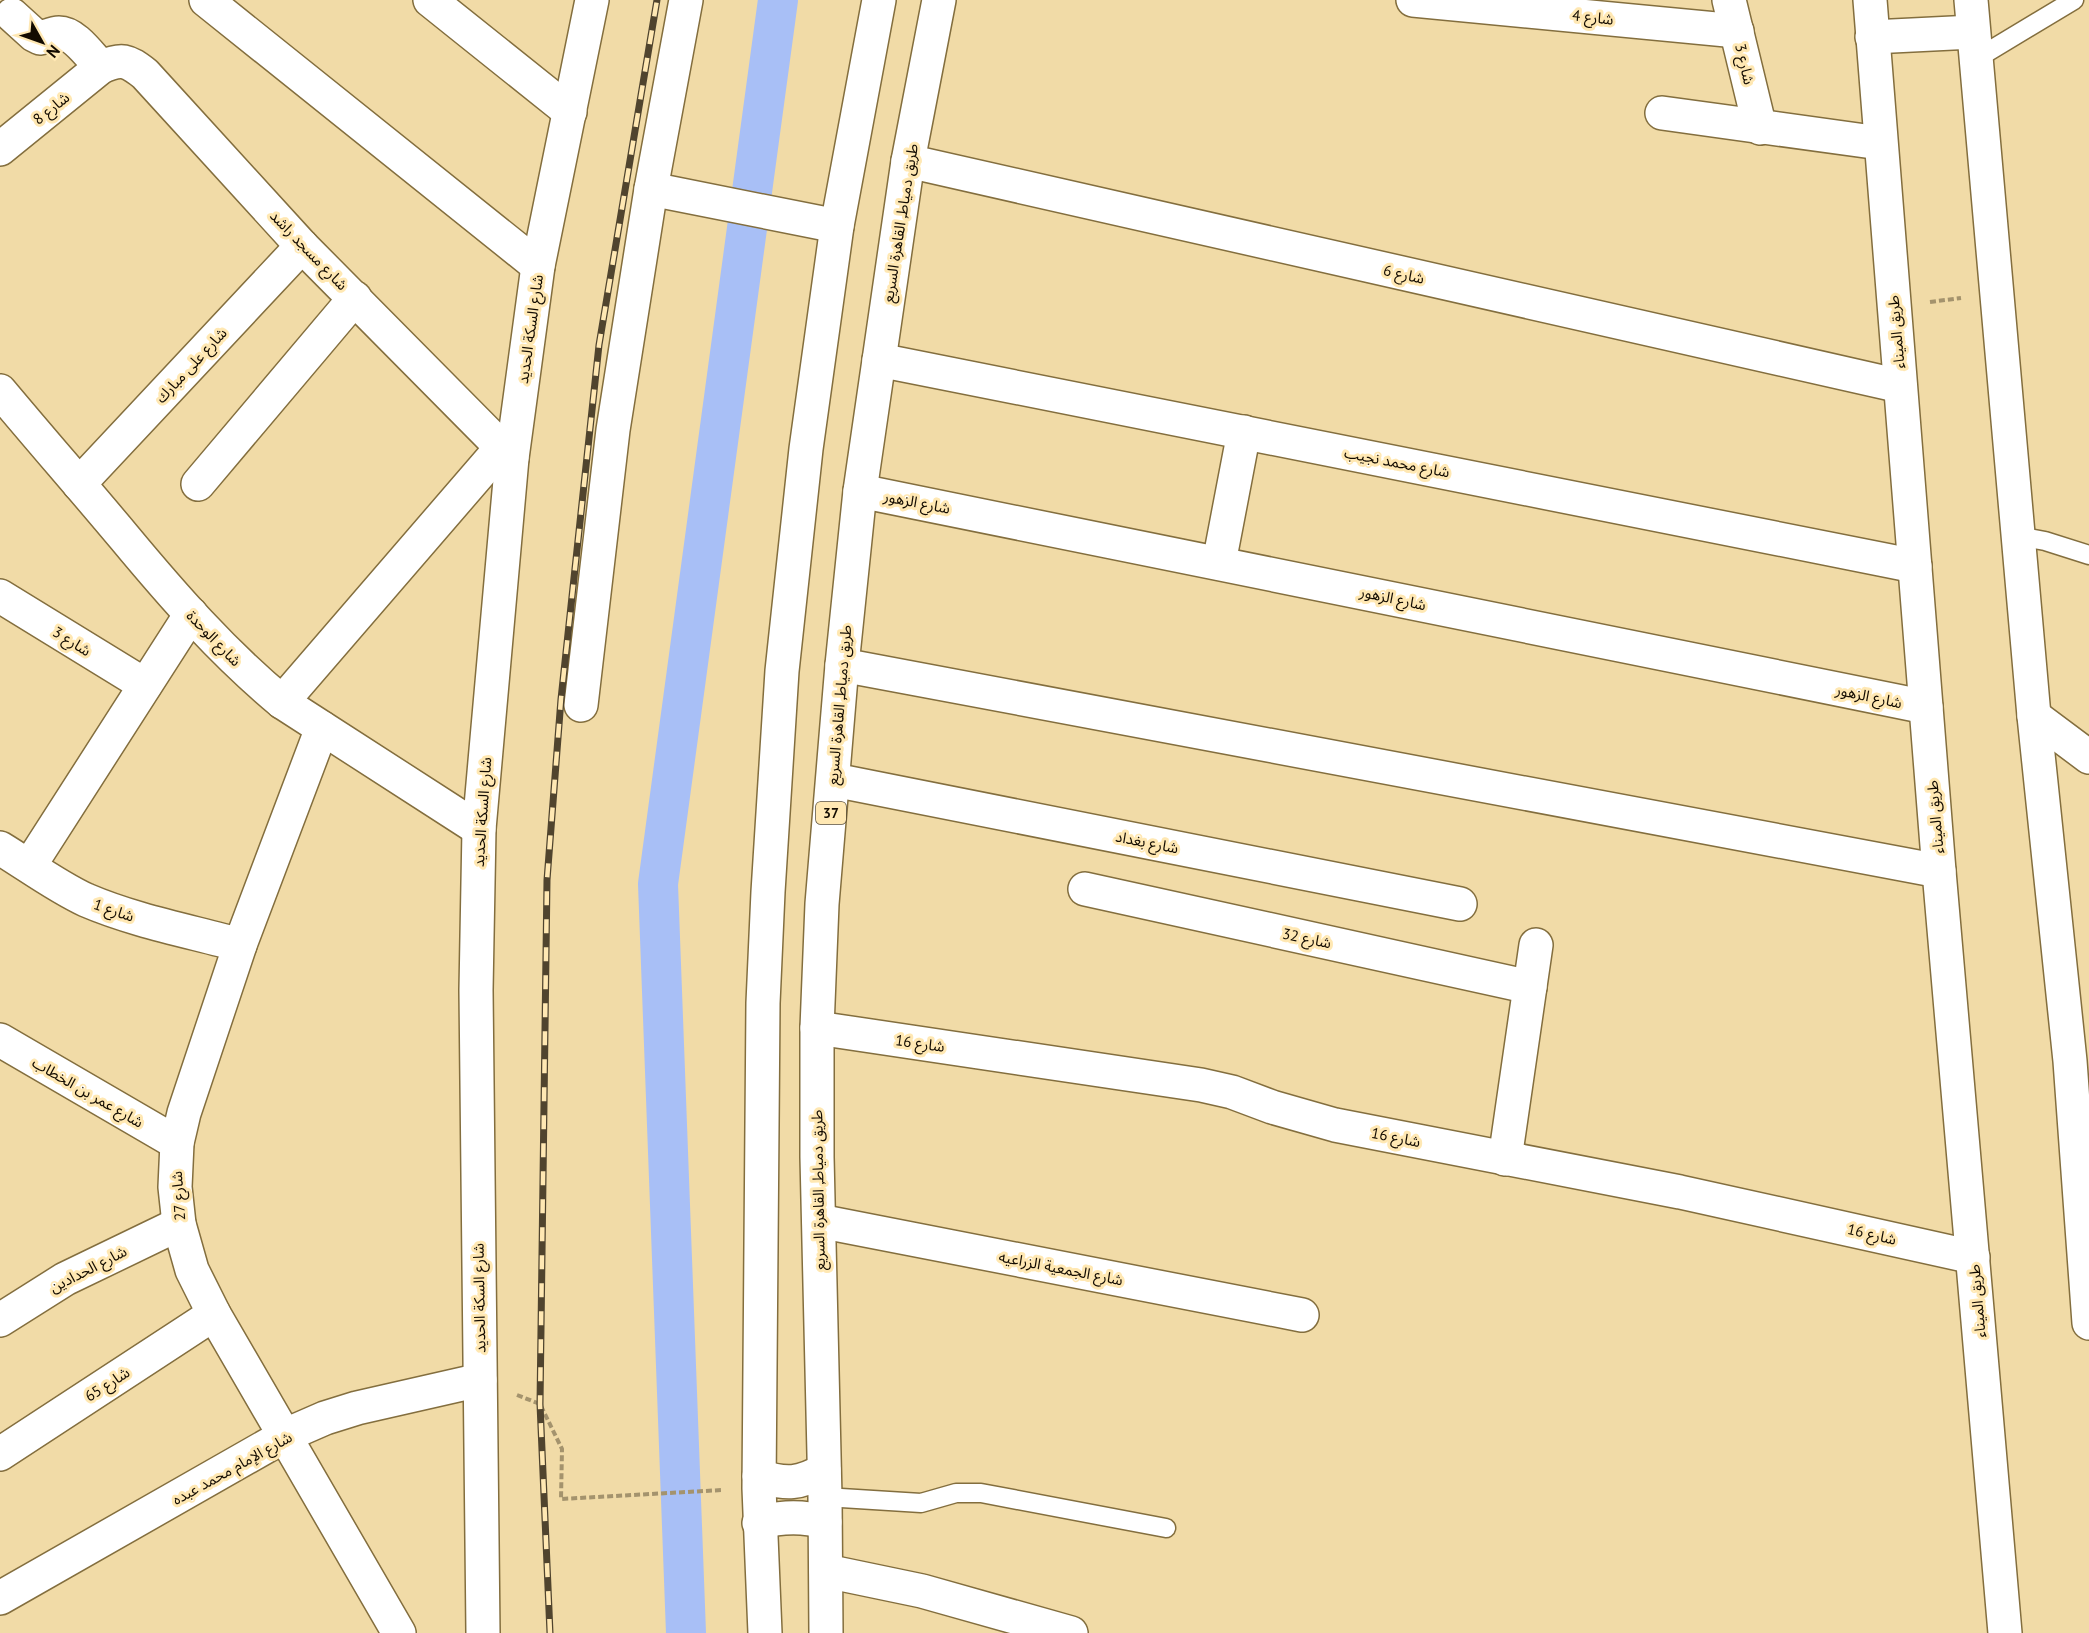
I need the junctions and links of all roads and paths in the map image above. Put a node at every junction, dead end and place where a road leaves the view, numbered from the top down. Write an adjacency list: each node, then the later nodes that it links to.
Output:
1 (206, 0): 25 (main road)
2 (430, 0): 16 (main road)
3 (592, 0): 16 (main road, شارع السكة الحديد)
4 (686, 0): 22 (main road)
5 (879, 0): 23 (main road)
6 (939, 0): 21 (main road, طريق دمياط, القاهرة السريع / 37)
7 (1413, 0): 13 (main road, شارع 4)
8 (1729, 0): 13 (main road, شارع 3)
9 (1870, 0): 14 (main road, طريق الميناء)
10 (2074, 0): 12 (lane)
11 (12, 15): 15 (main road)
12 (1974, 30): 14 (main road); 26 (main road)
13 (1737, 31): 18 (main road, شارع 3)
14 (1872, 37): 19 (main road, طريق الميناء)
15 (101, 67): 20 (main road, شارع 8); 24 (main road, شارع مسجد راشد)
16 (570, 112): 25 (main road, شارع السكة الحديد)
17 (1662, 113): 18 (main road)
18 (1760, 128): 19 (main road)
19 (1880, 143): 28 (main road, طريق الميناء)
20 (0, 148)
21 (908, 161): 29 (main road, طريق دمياط, القاهرة السريع / 37); 30 (main road, شارع 6)
22 (651, 189): 23 (main road); 46 (main road)
23 (837, 226): 76 (main road)
24 (302, 246): 27 (main road, شارع مسجد راشد); 34 (main road, شارع على مبارك)
25 (538, 266): 33 (main road, شارع السكة الحديد)
26 (1997, 294): 28 (path); 37 (main road)
27 (355, 298): 33 (main road, شارع مسجد راشد); 35 (main road)
28 (1894, 307): 30 (main road, طريق الميناء)
29 (879, 360): 32 (main road, شارع محمد نجيب); 36 (main road, طريق دمياط, القاهرة السريع / 37)
30 (1900, 386): 40 (main road, طريق الميناء)
31 (0, 391): 34 (main road, شارع الوحدة)
32 (1244, 432): 39 (main road); 40 (main road, شارع محمد نجيب)
33 (507, 452): 45 (main road); 52 (main road, شارع السكة الحديد)
34 (79, 484): 42 (main road, شارع الوحدة)
35 (198, 484)
36 (860, 491): 39 (main road, شارع الزهور); 43 (main road, طريق دمياط, القاهرة السريع / 37)
37 (2018, 536): 38 (lane); 48 (main road)
38 (2089, 555)
39 (1218, 563): 47 (main road, شارع الزهور)
40 (1915, 566): 47 (main road, طريق الميناء)
41 (0, 596): 44 (main road, شارع 3)
42 (191, 614): 44 (main road); 45 (main road, شارع الوحدة)
43 (842, 665): 51 (main road, طريق دمياط, القاهرة السريع / 37); 55 (main road)
44 (145, 685): 54 (main road)
45 (282, 702): 49 (main road, شارع الوحدة)
46 (581, 705)
47 (1926, 707): 55 (main road, طريق الميناء)
48 (2034, 716): 50 (main road); 63 (main road)
49 (322, 728): 52 (main road, شارع الوحدة); 58 (main road, شارع 27)
50 (2089, 757)
51 (834, 780): 57 (main road, شارع بغداد); 61 (main road, طريق دمياط, القاهرة السريع / 37)
52 (479, 829): 73 (main road, شارع السكة الحديد)
53 (0, 848): 54 (main road, شارع 1)
54 (30, 866): 58 (main road, شارع 1)
55 (1939, 871): 68 (main road, طريق الميناء)
56 (1085, 888): 60 (main road, شارع 32)
57 (1460, 904)
58 (240, 945): 64 (main road, شارع 27)
59 (1536, 945): 60 (main road)
60 (1530, 987): 65 (main road)
61 (817, 1028): 65 (main road, شارع 16); 66 (main road, طريق دمياط, القاهرة السريع / 37)
62 (0, 1040): 64 (main road, شارع عمر بن الخطاب)
63 (2079, 1067): 72 (main road)
64 (177, 1143): 67 (main road, شارع 27)
65 (1505, 1159): 68 (main road, شارع 16)
66 (819, 1221): 70 (main road, شارع الجمعية الزراعيه); 78 (main road, طريق دمياط, القاهرة السريع / 37)
67 (179, 1224): 69 (main road, شارع 27); 71 (main road, شارع الحدادين)
68 (1973, 1257): 88 (main road, طريق الميناء)
69 (214, 1314): 74 (main road, شارع 27); 75 (main road, شارع 65)
70 (1302, 1316)
71 (0, 1320)
72 (2089, 1323)
73 (480, 1380): 74 (main road, شارع الإمام محمد عبده); 77 (path); 84 (main road, شارع السكة الحديد)
74 (286, 1435): 82 (main road, شارع الإمام محمد عبده); 83 (main road, شارع 27)
75 (0, 1454)
76 (759, 1476): 78 (main road); 79 (main road)
77 (705, 1491)
78 (825, 1496): 79 (main road); 80 (lane); 81 (main road, طريق دمياط, القاهرة السريع / 37)
79 (759, 1523): 85 (main road)
80 (1166, 1528)
81 (826, 1571): 86 (main road, طريق دمياط, القاهرة السريع / 37); 87 (main road)
82 (0, 1598)
83 (399, 1633)
84 (483, 1633)
85 (765, 1633)
86 (826, 1633)
87 (1071, 1633)
88 (2005, 1633)

